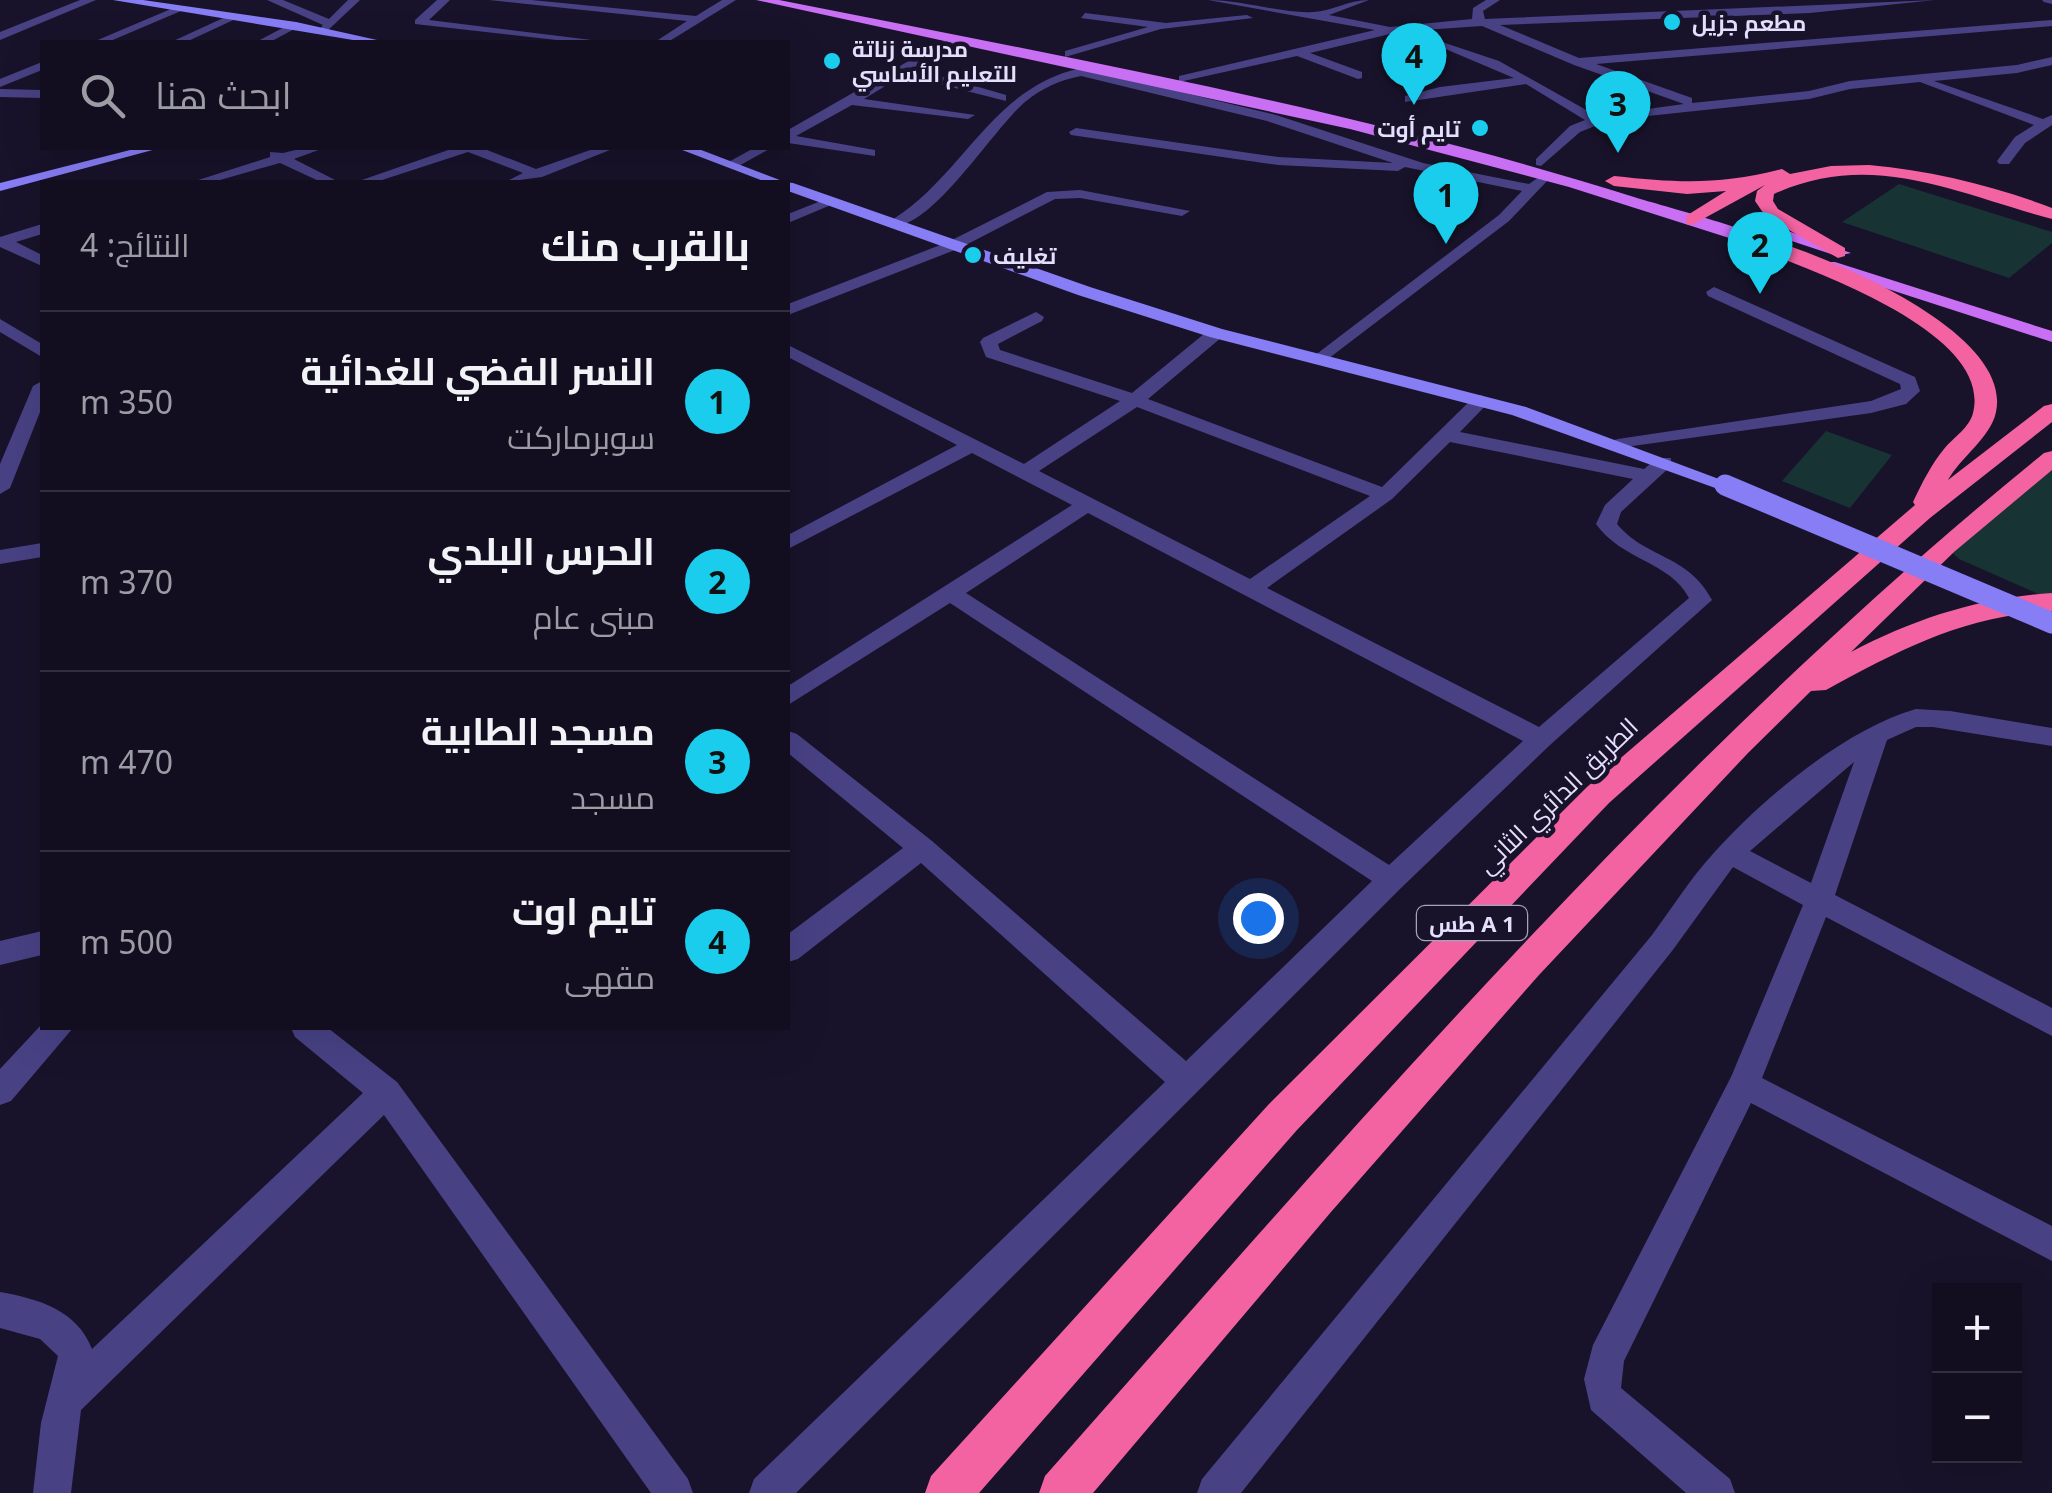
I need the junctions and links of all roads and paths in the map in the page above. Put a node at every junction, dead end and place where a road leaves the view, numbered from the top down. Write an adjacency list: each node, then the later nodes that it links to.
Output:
1 (90, 0): 31 (street)
2 (119, 0): 17 (street)
3 (273, 0): 29 (street)
4 (354, 0): 29 (street)
5 (444, 0): 37 (street)
6 (495, 0): 24 (street)
7 (730, 0): 24 (street)
8 (762, 0): 32 (main road)
9 (804, 0): 39 (main road)
10 (1214, 0): 18 (street)
11 (1275, 0): 18 (street)
12 (1304, 0): 18 (street)
13 (1363, 0): 22 (street)
14 (1494, 0): 25 (street)
15 (1648, 0): 19 (street)
16 (1930, 0): 19 (street)
17 (182, 8): 20 (street); 33 (street)
18 (1289, 9): 22 (street)
19 (1685, 14): 25 (street)
20 (236, 16): 27 (street); 34 (street)
21 (1085, 16): 28 (street)
22 (1311, 16): 30 (street)
23 (1248, 18): 28 (street)
24 (696, 19): 38 (street)
25 (1478, 20): 30 (street); 42 (street)
26 (2052, 23): 42 (street)
27 (296, 25): 29 (street); 35 (street)
28 (1166, 26): 41 (street)
29 (327, 27): 36 (street)
30 (1391, 30): 40 (street); 48 (street)
31 (0, 36)
32 (954, 39): 39 (main road); 46 (street)
33 (104, 40)
34 (182, 40)
35 (266, 40)
36 (373, 40)
37 (584, 40)
38 (665, 40)
39 (999, 44): 41 (main road); 77 (main road)
40 (1298, 52): 45 (street); 47 (street)
41 (1069, 54): 47 (main road)
42 (1578, 62): 56 (street)
43 (2052, 62): 49 (street)
44 (40, 67): 50 (street)
45 (1358, 74)
46 (893, 76): 53 (street); 55 (street)
47 (1183, 79): 77 (main road)
48 (1528, 80): 54 (street); 58 (street)
49 (1919, 80): 56 (street); 59 (street)
50 (0, 83)
51 (0, 93): 52 (street)
52 (40, 94)
53 (1000, 98)
54 (1410, 99)
55 (851, 101): 57 (street); 61 (street)
56 (1697, 104): 58 (street)
57 (968, 115)
58 (1594, 120): 77 (street)
59 (2048, 121): 73 (street)
60 (1076, 132): 75 (street)
61 (790, 136)
62 (790, 137): 71 (street)
63 (144, 150): 85 (street)
64 (261, 150): 72 (street)
65 (310, 150): 72 (street)
66 (463, 150): 80 (street)
67 (474, 150): 76 (street)
68 (602, 150): 76 (street)
69 (689, 150): 74 (street)
70 (760, 150): 74 (street)
71 (870, 154)
72 (282, 158): 78 (street); 79 (street)
73 (2004, 161)
74 (730, 165): 82 (street)
75 (1420, 168): 77 (street); 93 (street)
76 (536, 174): 81 (street)
77 (1540, 178): 83 (main road); 91 (main road); 109 (street)
78 (206, 180)
79 (328, 180)
80 (369, 180)
81 (518, 180)
82 (772, 180)
83 (1614, 182): 84 (highway); 91 (main road)
84 (1750, 184): 87 (highway); 91 (highway)
85 (0, 187)
86 (790, 187): 88 (street)
87 (2052, 197)
88 (831, 202): 92 (street); 93 (street)
89 (1182, 211): 97 (street)
90 (2052, 214): 98 (highway)
91 (1700, 215): 95 (main road); 98 (main road)
92 (790, 218)
93 (897, 223): 97 (street)
94 (40, 230): 96 (street)
95 (1752, 240): 106 (main road); 123 (highway)
96 (1, 242): 99 (street)
97 (954, 246): 101 (street); 105 (street)
98 (1838, 252): 103 (main road)
99 (40, 260)
100 (1714, 292): 115 (street)
101 (790, 309)
102 (1036, 317): 111 (street)
103 (2052, 321)
104 (0, 324): 107 (street)
105 (1216, 333): 109 (street); 111 (street)
106 (2052, 336)
107 (40, 351)
108 (790, 351): 116 (street)
109 (1320, 360): 112 (street)
110 (40, 391): 120 (street)
111 (1135, 400): 119 (street); 121 (street)
112 (1480, 400): 114 (street); 115 (street)
113 (2052, 411): 123 (highway, الطريق الدائري الثاني / طس A 1)
114 (1446, 435): 118 (street); 121 (street)
115 (1618, 444): 118 (street)
116 (971, 446): 119 (street); 124 (street)
117 (2052, 458): 132 (highway, طس A 1)
118 (1656, 469): 130 (street, bridge); 135 (street)
119 (1026, 471): 122 (street)
120 (0, 488)
121 (1385, 495): 127 (street)
122 (1088, 504): 127 (street); 128 (street)
123 (1920, 512): 157 (highway, الطريق الدائري الثاني / طس A 1)
124 (797, 538)
125 (40, 550): 126 (street)
126 (0, 557)
127 (1253, 588): 135 (street)
128 (951, 593): 131 (street); 139 (street)
129 (2052, 602): 132 (highway)
130 (2052, 623)
131 (790, 695)
132 (1783, 701): 158 (highway, طس A 1)
133 (1876, 735): 134 (street); 138 (street); 140 (street)
134 (2052, 737)
135 (1541, 738): 139 (street)
136 (790, 742): 137 (street)
137 (922, 848): 142 (street); 148 (street)
138 (1730, 853): 140 (street); 159 (street)
139 (1391, 880): 148 (street)
140 (1820, 898): 144 (street); 149 (street)
141 (40, 943): 143 (street)
142 (790, 948)
143 (0, 953)
144 (2052, 1023)
145 (56, 1030): 147 (street)
146 (308, 1030): 150 (street)
147 (5, 1080)
148 (1186, 1080): 156 (street)
149 (1744, 1084): 151 (street); 160 (street)
150 (386, 1092): 153 (street); 155 (street)
151 (2052, 1244)
152 (0, 1310): 153 (street)
153 (65, 1400): 154 (street)
154 (52, 1493)
155 (674, 1493)
156 (768, 1493)
157 (948, 1493)
158 (1062, 1493)
159 (1216, 1493)
160 (1716, 1493)

